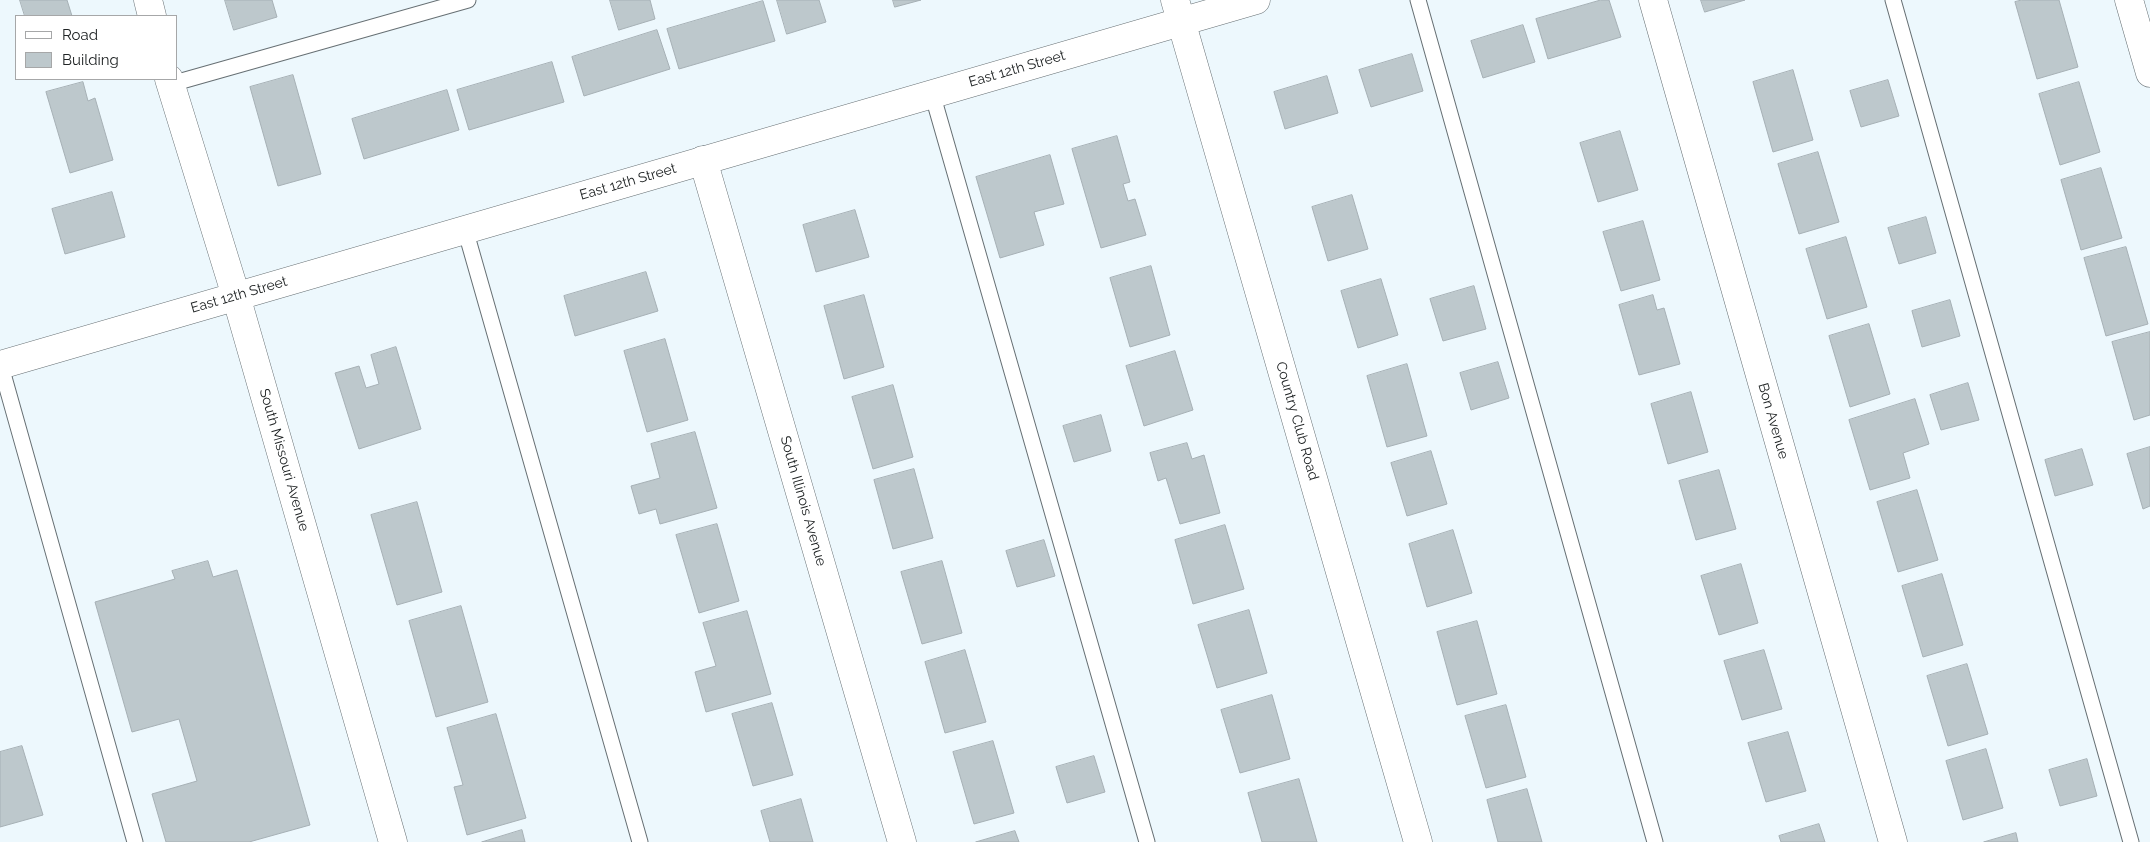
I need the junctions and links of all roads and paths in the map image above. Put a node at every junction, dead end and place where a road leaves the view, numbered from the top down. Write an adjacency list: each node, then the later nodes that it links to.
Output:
1 (148, 0): 9 (street)
2 (468, 0): 11 (lane)
3 (1256, 0): 8 (street, East 12th Street)
4 (1418, 0): 24 (lane)
5 (1653, 0): 25 (street, Bon Avenue)
6 (1892, 0): 26 (lane)
7 (2129, 0): 10 (street)
8 (1179, 11): 13 (street, East 12th Street); 23 (street, Country Club Road)
9 (152, 15)
10 (2150, 73)
11 (178, 79)
12 (170, 81): 16 (street, South Missouri Avenue)
13 (932, 93): 14 (street, East 12th Street); 22 (lane)
14 (704, 160): 15 (street, East 12th Street); 21 (street, South Illinois Avenue)
15 (465, 229): 16 (street, East 12th Street); 20 (lane)
16 (236, 296): 17 (street, East 12th Street); 19 (street, South Missouri Avenue)
17 (0, 364): 18 (lane)
18 (135, 842)
19 (393, 842)
20 (640, 842)
21 (902, 842)
22 (1147, 842)
23 (1418, 842)
24 (1655, 842)
25 (1892, 842)
26 (2131, 842)

